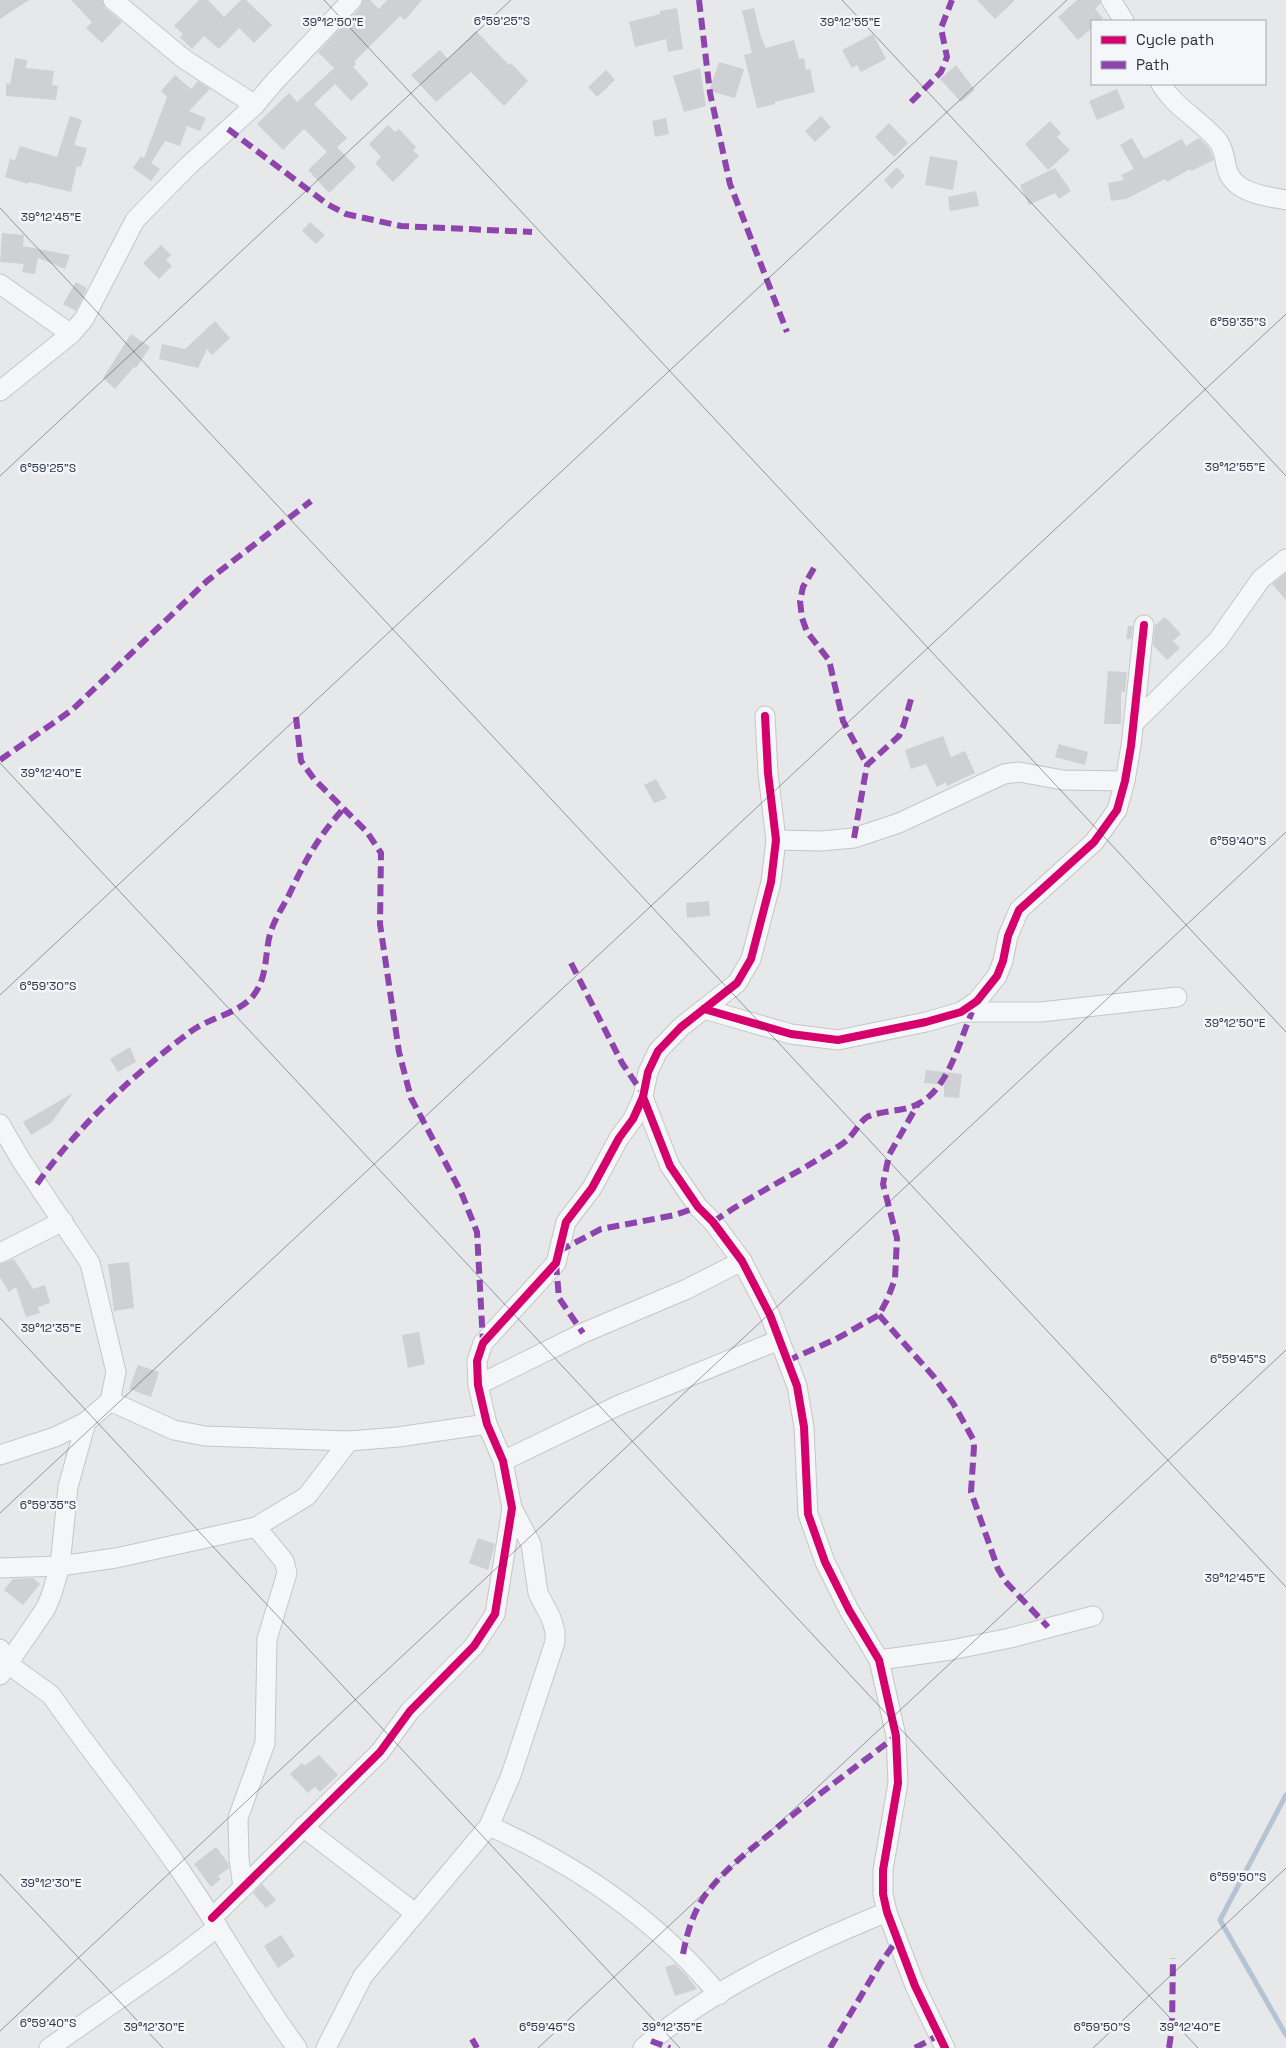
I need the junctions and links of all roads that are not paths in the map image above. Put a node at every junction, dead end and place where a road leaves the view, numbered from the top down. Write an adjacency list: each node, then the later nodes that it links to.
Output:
1 (113, 0): 6 (street)
2 (352, 0): 6 (street)
3 (1111, 0): 4 (street)
4 (1123, 20)
5 (1162, 85): 7 (street)
6 (255, 105): 9 (street)
7 (1286, 200)
8 (0, 284): 9 (street)
9 (71, 334): 10 (street)
10 (0, 391)
11 (1286, 559): 14 (street)
12 (1144, 625): 14 (street)
13 (765, 716): 16 (street)
14 (1133, 724): 15 (street)
15 (1126, 781): 16 (street); 19 (street)
16 (776, 840): 18 (street)
17 (1178, 997): 19 (street)
18 (704, 1009): 19 (street); 20 (street)
19 (961, 1012)
20 (643, 1098): 21 (street); 23 (street)
21 (633, 1119): 23 (street); 28 (street)
22 (0, 1124): 24 (street)
23 (657, 1134): 26 (street)
24 (63, 1221): 25 (street); 29 (street)
25 (0, 1253)
26 (742, 1261): 27 (street); 28 (street)
27 (780, 1340): 34 (street); 40 (street)
28 (478, 1385): 31 (street)
29 (110, 1401): 30 (street); 32 (street)
30 (86, 1422): 33 (street); 37 (street)
31 (487, 1424): 32 (street); 34 (street)
32 (350, 1441): 36 (street)
33 (0, 1455)
34 (503, 1461): 35 (street)
35 (512, 1508): 42 (street); 43 (street)
36 (256, 1527): 37 (street); 44 (street)
37 (60, 1566): 38 (street); 41 (street)
38 (0, 1568)
39 (1093, 1616): 40 (street)
40 (879, 1660): 46 (street)
41 (3, 1663): 47 (street)
42 (489, 1826): 45 (street); 48 (street)
43 (303, 1827): 44 (street); 45 (street)
44 (243, 1887): 47 (street)
45 (415, 1912): 51 (street)
46 (887, 1912): 48 (street); 53 (street)
47 (215, 1923): 49 (street); 50 (street)
48 (719, 1995): 52 (street)
49 (49, 2048)
50 (297, 2048)
51 (326, 2048)
52 (643, 2048)
53 (945, 2048)

